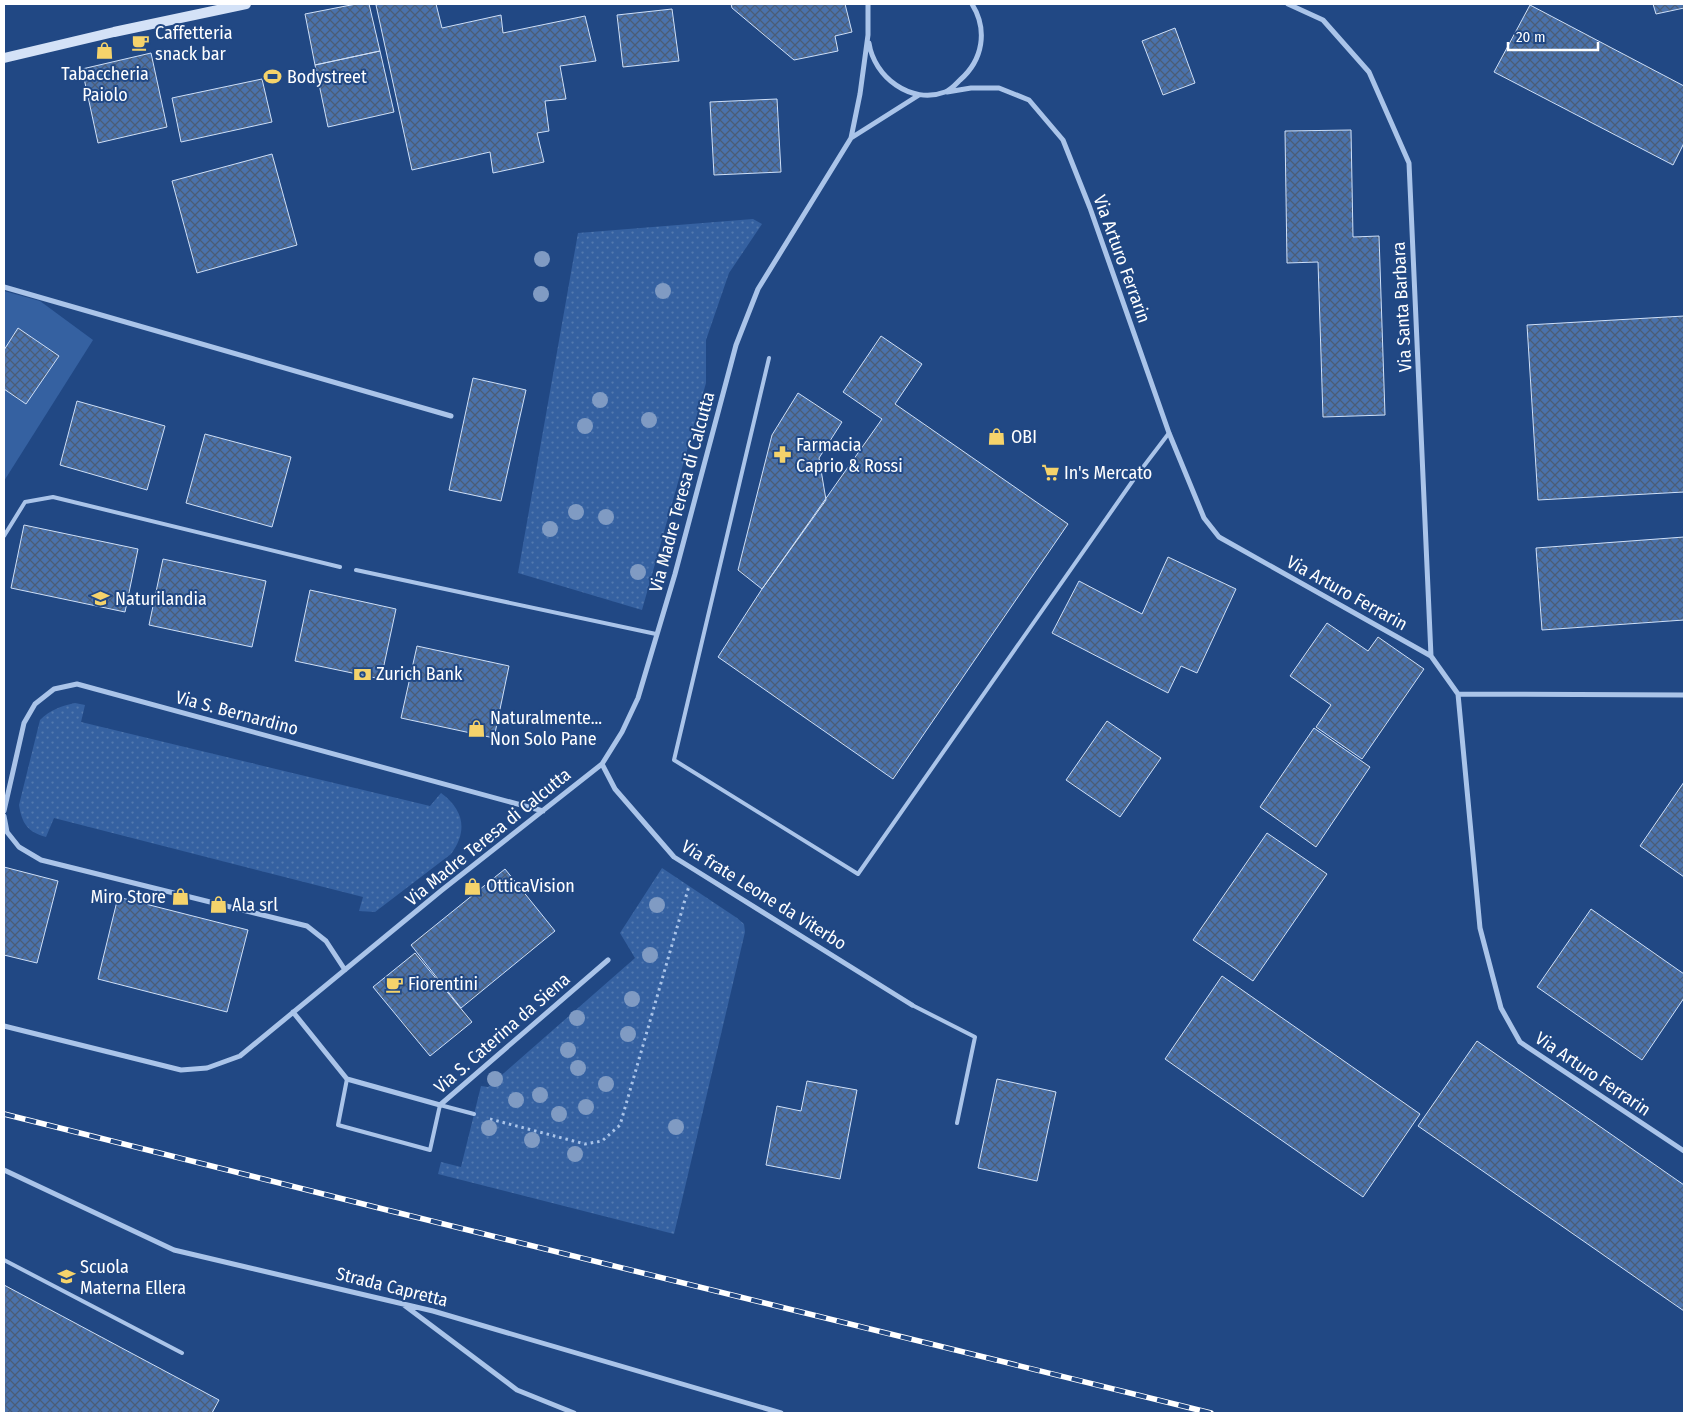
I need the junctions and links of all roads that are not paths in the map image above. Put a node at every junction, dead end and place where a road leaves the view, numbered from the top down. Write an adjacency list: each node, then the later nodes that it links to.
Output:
1 (246, 4): 6 (main road)
2 (868, 4): 5 (street)
3 (972, 4): 7 (street)
4 (1288, 4): 18 (street, Via Santa Barbara)
5 (868, 35): 8 (street); 9 (street)
6 (4, 58)
7 (947, 92): 8 (street, Via Arturo Ferrarin); 13 (street, Via Arturo Ferrarin)
8 (919, 95): 9 (street)
9 (851, 138): 17 (street, Via Madre Teresa di Calcutta)
10 (4, 287): 12 (street)
11 (769, 358): 13 (lane)
12 (451, 416)
13 (1169, 433): 18 (street, Via Arturo Ferrarin)
14 (4, 536): 15 (lane)
15 (340, 567)
16 (356, 570): 17 (lane)
17 (656, 634): 21 (street, Via Madre Teresa di Calcutta)
18 (1431, 656): 19 (street, Via Arturo Ferrarin)
19 (1458, 694): 20 (street); 34 (street, Via Arturo Ferrarin)
20 (1684, 695)
21 (602, 764): 23 (street, Via Madre Teresa di Calcutta); 27 (street, Via frate Leone da Viterbo)
22 (4, 811): 23 (street, Via S. Bernardino)
23 (543, 811): 26 (street, Via Madre Teresa di Calcutta)
24 (4, 816): 26 (street)
25 (608, 960): 31 (street, Via S. Caterina da Siena)
26 (345, 970): 28 (street, Via Madre Teresa di Calcutta)
27 (912, 1005): 33 (lane)
28 (294, 1012): 29 (street, Via Madre Teresa di Calcutta); 30 (street)
29 (4, 1026)
30 (347, 1079): 31 (street, Via S. Caterina da Siena); 31 (lane)
31 (440, 1105): 32 (lane)
32 (474, 1114)
33 (956, 1124)
34 (1684, 1151)
35 (4, 1170): 37 (street, Strada Capretta)
36 (4, 1260): 38 (lane)
37 (402, 1304): 39 (street); 40 (street, Strada Capretta)
38 (182, 1353)
39 (574, 1413)
40 (781, 1413)

